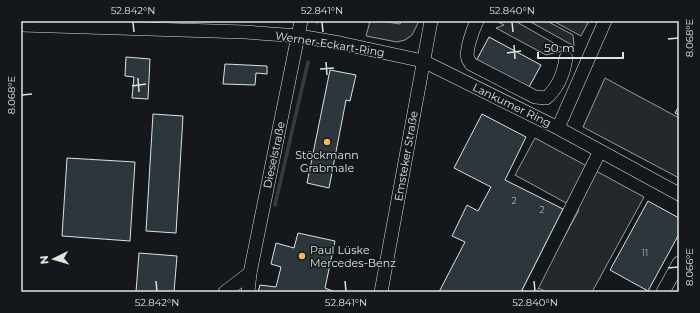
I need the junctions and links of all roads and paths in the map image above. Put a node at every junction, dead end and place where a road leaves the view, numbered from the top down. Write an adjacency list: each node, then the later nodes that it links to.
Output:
1 (301, 21): 6 (street, Dieselstraße)
2 (431, 21): 8 (street, Emsteker Straße)
3 (477, 21): 7 (street)
4 (605, 21): 9 (street)
5 (21, 25): 6 (street, Werner-Eckart-Ring)
6 (299, 36): 8 (street, Werner-Eckart-Ring); 13 (street, Dieselstraße)
7 (566, 58)
8 (423, 61): 9 (street, Lankumer Ring); 16 (street, Emsteker Straße)
9 (558, 128): 10 (street, Lankumer Ring)
10 (600, 151): 11 (street, Lankumer Ring); 17 (street)
11 (679, 194)
12 (679, 262): 18 (street)
13 (250, 273): 14 (street); 15 (street, Dieselstraße)
14 (225, 292)
15 (248, 292)
16 (381, 292)
17 (529, 292)
18 (663, 292)

